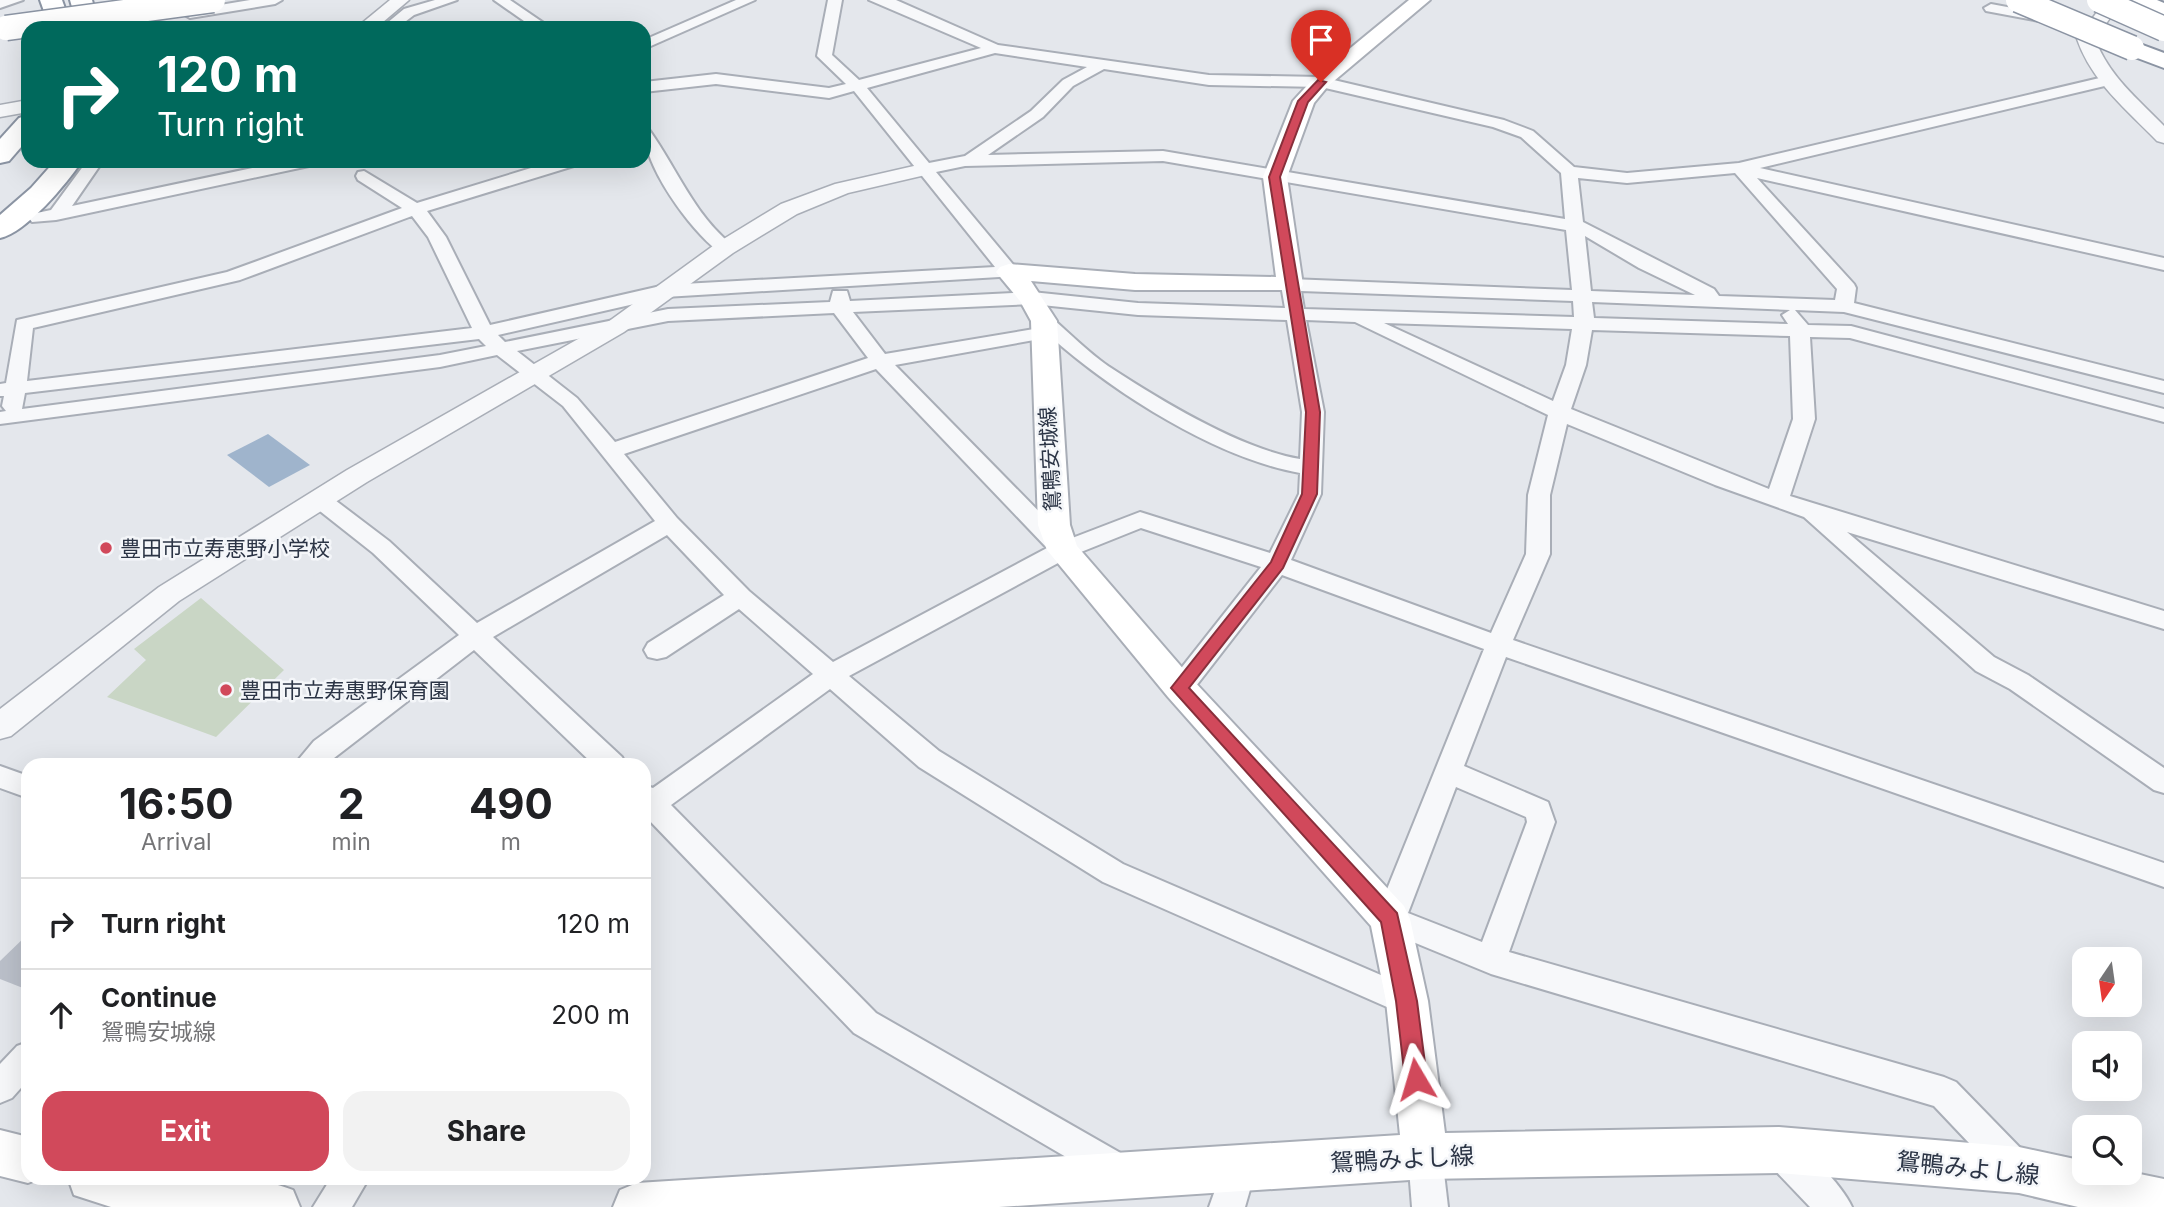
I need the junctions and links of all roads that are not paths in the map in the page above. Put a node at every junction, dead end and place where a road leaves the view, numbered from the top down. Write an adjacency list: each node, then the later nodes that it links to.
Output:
1 (16, 0): 24 (street)
2 (51, 0): 30 (highway)
3 (81, 0): 31 (highway)
4 (96, 0): 40 (highway)
5 (102, 0): 32 (highway)
6 (129, 0): 33 (highway)
7 (185, 0): 28 (highway, bridge)
8 (213, 0): 29 (highway, bridge)
9 (275, 0): 34 (street)
10 (401, 0): 35 (street)
11 (450, 0): 36 (street)
12 (501, 0): 37 (street)
13 (748, 0): 23 (street)
14 (835, 0): 51 (street)
15 (876, 0): 45 (street)
16 (1421, 0): 49 (main road)
17 (2018, 0): 46 (highway, bridge)
18 (2070, 0): 44 (highway)
19 (2099, 0): 42 (highway, bridge)
20 (2115, 0): 41 (street)
21 (2140, 0): 27 (highway)
22 (2155, 0): 25 (highway)
23 (721, 3): 43 (street)
24 (0, 4)
25 (2164, 5)
26 (1992, 8): 41 (street)
27 (2164, 12)
28 (25, 21)
29 (28, 21)
30 (58, 21)
31 (87, 21)
32 (109, 21)
33 (135, 21)
34 (158, 21)
35 (374, 21)
36 (398, 21)
37 (533, 21)
38 (21, 22): 40 (highway, bridge)
39 (21, 22): 40 (highway, bridge)
40 (2, 24)
41 (2092, 27): 48 (street)
42 (2164, 29)
43 (651, 41)
44 (2164, 43)
45 (995, 49): 47 (street); 51 (street)
46 (2164, 61)
47 (1105, 63): 49 (street); 61 (street)
48 (2108, 81): 57 (street); 67 (street)
49 (1321, 82): 69 (street); 71 (main road)
50 (651, 87): 51 (street)
51 (859, 88): 68 (street)
52 (0, 101): 53 (street)
53 (21, 103)
54 (21, 106): 55 (street)
55 (0, 111)
56 (21, 131): 59 (highway)
57 (2161, 131)
58 (651, 147): 78 (street)
59 (0, 155)
60 (21, 161): 72 (highway)
61 (965, 162): 68 (street); 71 (street)
62 (29, 168): 72 (highway)
63 (63, 168): 77 (highway)
64 (90, 168): 74 (street)
65 (276, 168): 74 (street)
66 (548, 168): 73 (street)
67 (1739, 168): 69 (street); 79 (street); 86 (street)
68 (927, 169): 78 (street); 83 (street)
69 (1569, 172): 76 (street)
70 (364, 176): 73 (street)
71 (1275, 177): 76 (street); 81 (main road)
72 (5, 187)
73 (415, 209): 93 (street); 98 (street)
74 (56, 215): 75 (street)
75 (38, 218)
76 (1573, 226): 84 (street); 88 (street)
77 (0, 230)
78 (725, 248): 82 (street)
79 (2164, 264)
80 (841, 279): 82 (street); 83 (street); 87 (street)
81 (1291, 288): 83 (main road); 88 (street); 89 (street)
82 (658, 295): 91 (street); 93 (street)
83 (1028, 299): 87 (street); 89 (street); 95 (street); 103 (street); 108 (main road, 鴛鴨安城線)
84 (1713, 300): 85 (street); 88 (street)
85 (1784, 302): 86 (street); 92 (street)
86 (1844, 306): 97 (street)
87 (840, 308): 91 (street); 95 (street)
88 (1583, 310): 90 (street); 92 (street); 99 (street)
89 (1297, 313): 90 (street); 103 (street)
90 (1356, 317): 99 (street)
91 (616, 327): 94 (street); 96 (street)
92 (1800, 328): 100 (street); 105 (street)
93 (484, 332): 94 (street); 98 (street)
94 (500, 348): 96 (street); 101 (street)
95 (880, 361): 102 (street); 108 (street)
96 (534, 372): 102 (street); 104 (street)
97 (2164, 387)
98 (8, 390): 101 (street)
99 (1560, 410): 105 (street); 113 (street)
100 (2164, 416)
101 (6, 417)
102 (611, 451): 107 (street)
103 (1311, 468): 109 (street)
104 (319, 499): 112 (street); 117 (street)
105 (1777, 500): 106 (street)
106 (1806, 509): 111 (street); 122 (street)
107 (669, 523): 110 (street); 112 (street)
108 (1063, 551): 109 (street); 115 (street); 116 (main road, 鴛鴨安城線)
109 (1277, 564): 113 (street); 116 (street)
110 (740, 597): 114 (street); 115 (street)
111 (2164, 620)
112 (477, 635): 118 (street); 119 (street)
113 (1498, 645): 120 (street); 126 (street)
114 (657, 650)
115 (830, 675): 124 (street); 129 (street)
116 (1180, 688): 127 (main road, 鴛鴨安城線)
117 (0, 727)
118 (315, 758)
119 (605, 758)
120 (1448, 771): 127 (street); 128 (street)
121 (0, 777): 123 (street)
122 (2164, 782)
123 (21, 784)
124 (651, 800)
125 (651, 807): 137 (street)
126 (2164, 875)
127 (1390, 919): 128 (street); 129 (main road)
128 (1491, 960): 136 (street)
129 (1407, 1001): 134 (main road)
130 (21, 1064): 131 (street)
131 (0, 1087)
132 (1779, 1150): 134 (main road, 鴛鴨みよし線); 136 (main road, 鴛鴨みよし線); 148 (street)
133 (0, 1153): 135 (main road)
134 (1425, 1156): 140 (main road, 鴛鴨みよし線); 147 (street)
135 (21, 1158)
136 (2019, 1170): 143 (main road, 鴛鴨みよし線)
137 (1122, 1173): 140 (main road, 鴛鴨みよし線); 141 (main road, 鴛鴨みよし線)
138 (117, 1185): 144 (main road)
139 (347, 1185): 145 (street)
140 (1233, 1188)
141 (942, 1196): 142 (main road, 鴛鴨みよし線)
142 (744, 1203): 146 (main road, 鴛鴨みよし線)
143 (2164, 1203)
144 (276, 1207)
145 (331, 1207)
146 (636, 1207)
147 (1430, 1207)
148 (1834, 1207)

